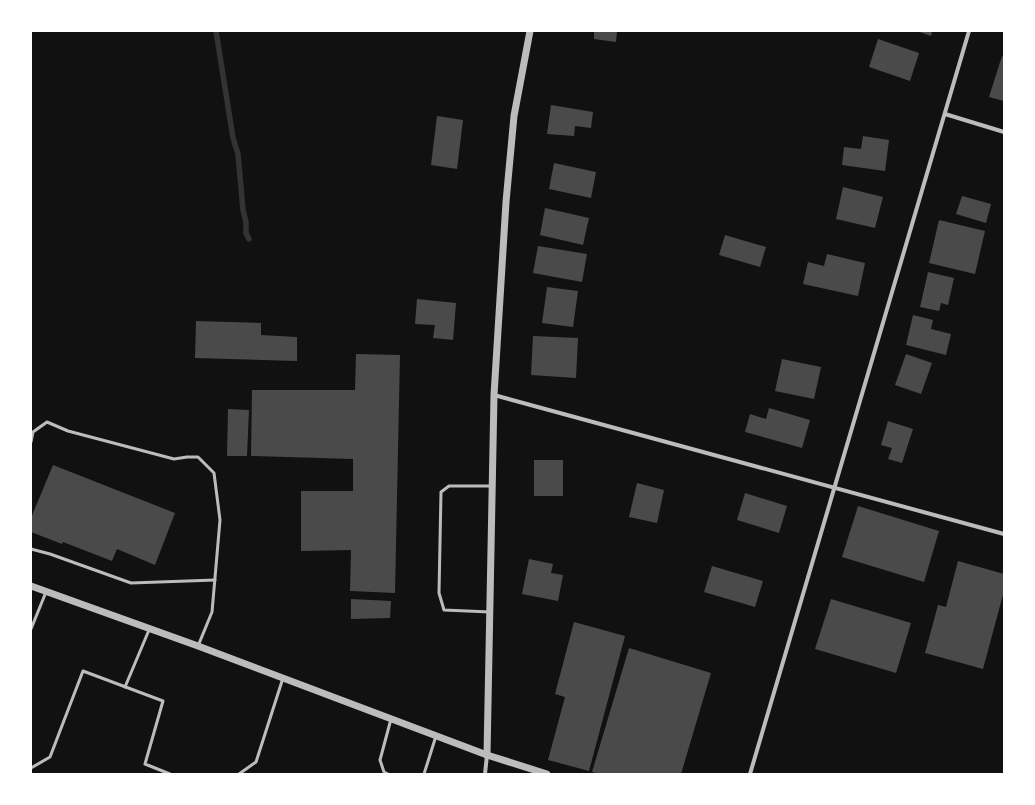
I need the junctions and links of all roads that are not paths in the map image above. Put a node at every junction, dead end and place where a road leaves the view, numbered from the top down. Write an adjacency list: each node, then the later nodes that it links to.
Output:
1 (530, 31): 5 (street)
2 (969, 31): 3 (street)
3 (945, 114): 4 (street); 8 (street)
4 (1004, 132)
5 (494, 395): 7 (street); 8 (street)
6 (31, 442): 11 (lane)
7 (493, 486): 14 (street); 14 (lane)
8 (834, 488): 9 (street); 30 (street)
9 (1004, 534)
10 (31, 548): 11 (lane)
11 (214, 580): 17 (lane)
12 (31, 586): 13 (street)
13 (46, 592): 15 (street); 16 (lane)
14 (490, 612): 22 (street)
15 (150, 628): 17 (street); 19 (lane)
16 (31, 629)
17 (198, 646): 18 (street)
18 (283, 678): 20 (street); 25 (lane)
19 (126, 687): 23 (lane); 24 (lane)
20 (391, 719): 21 (street); 26 (lane)
21 (436, 736): 22 (street); 27 (lane)
22 (487, 755): 28 (street); 29 (street)
23 (31, 768)
24 (170, 774)
25 (239, 774)
26 (388, 774)
27 (424, 774)
28 (485, 774)
29 (546, 774)
30 (750, 774)

